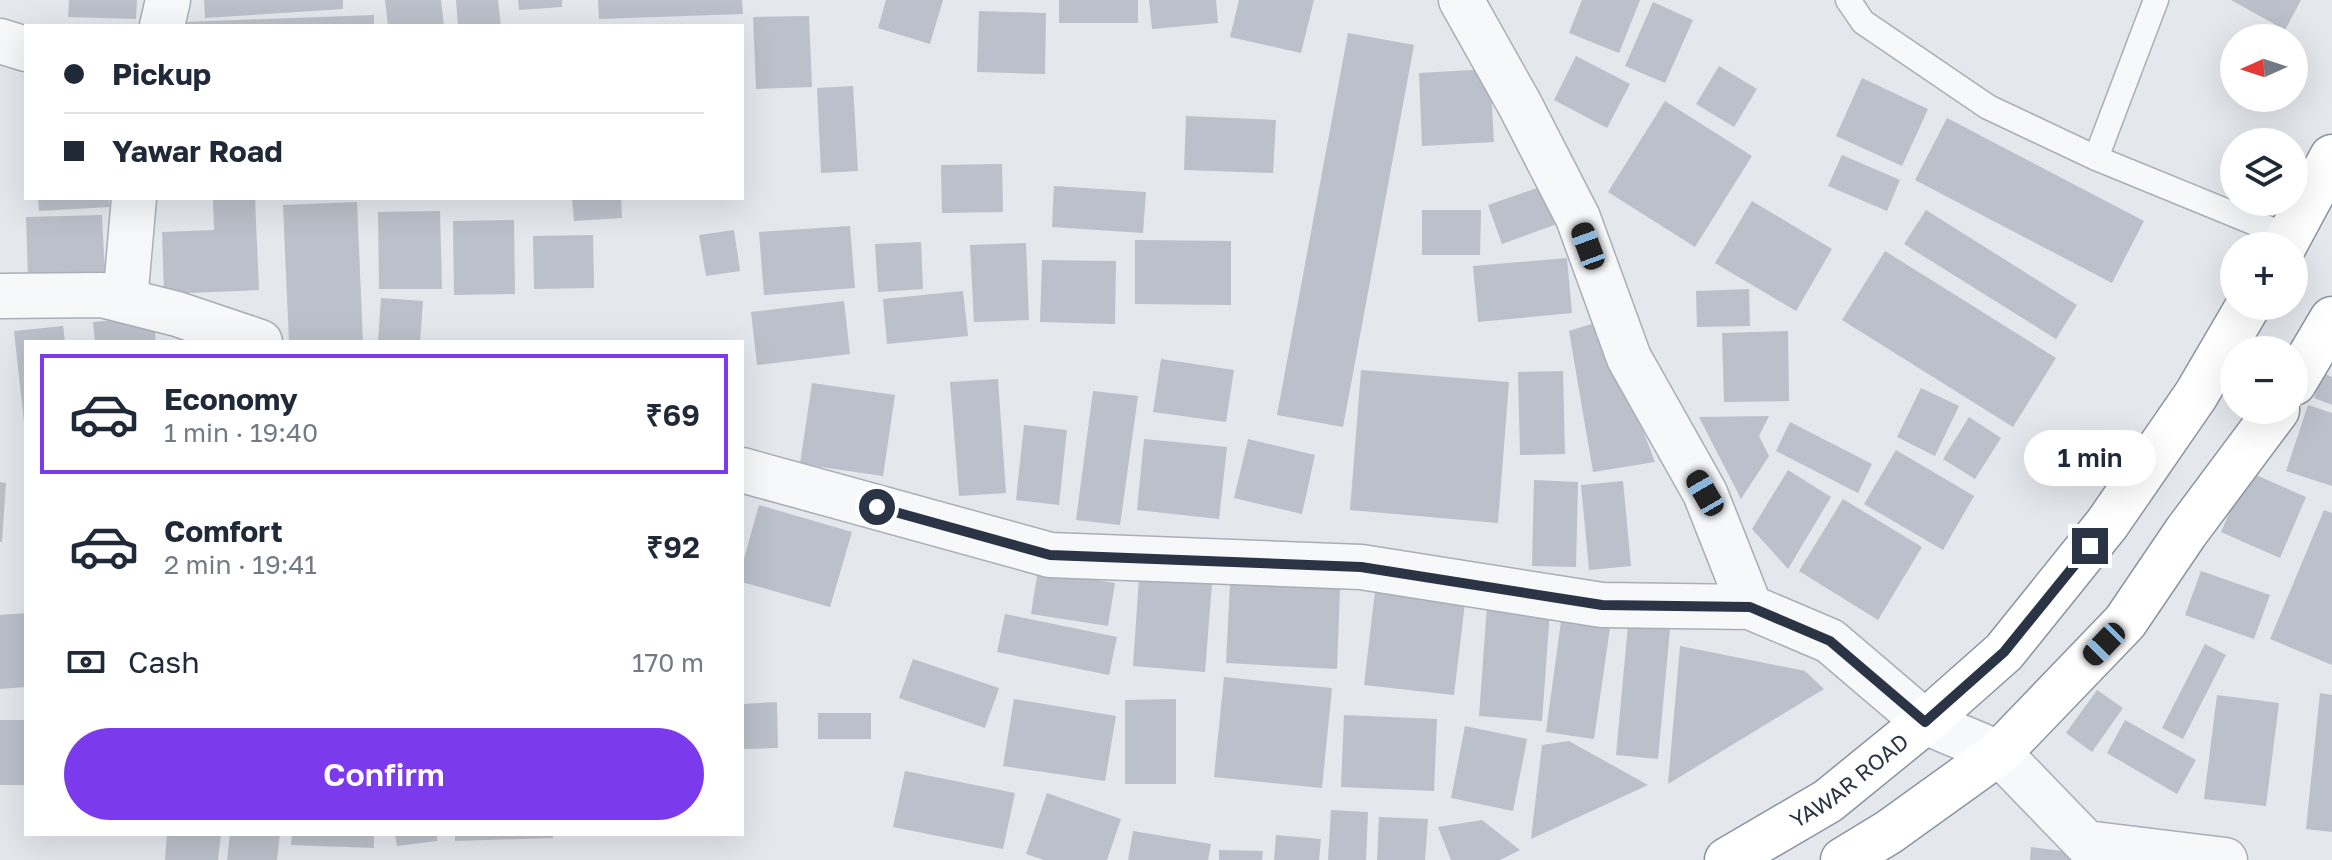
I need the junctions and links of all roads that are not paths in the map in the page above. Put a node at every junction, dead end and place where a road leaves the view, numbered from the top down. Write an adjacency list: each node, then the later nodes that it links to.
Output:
1 (168, 0): 5 (street)
2 (1461, 0): 21 (street)
3 (1848, 0): 9 (lane)
4 (2156, 0): 9 (lane)
5 (162, 24)
6 (0, 41): 7 (street)
7 (24, 48)
8 (2332, 157): 12 (highway)
9 (2096, 158): 11 (lane)
10 (134, 200): 14 (street)
11 (2266, 232)
12 (2292, 232)
13 (0, 296): 14 (street)
14 (125, 301): 17 (street)
15 (2332, 319): 18 (highway)
16 (2240, 320): 22 (highway, YAWAR ROAD)
17 (254, 340)
18 (2308, 359)
19 (2267, 424): 23 (highway)
20 (744, 471): 21 (street)
21 (1750, 607): 22 (street)
22 (1925, 722): 23 (street); 25 (highway, YAWAR ROAD)
23 (1999, 753): 24 (street); 26 (highway)
24 (2086, 843): 27 (street); 28 (street)
25 (1727, 860)
26 (1843, 860)
27 (2143, 860)
28 (2225, 860)

